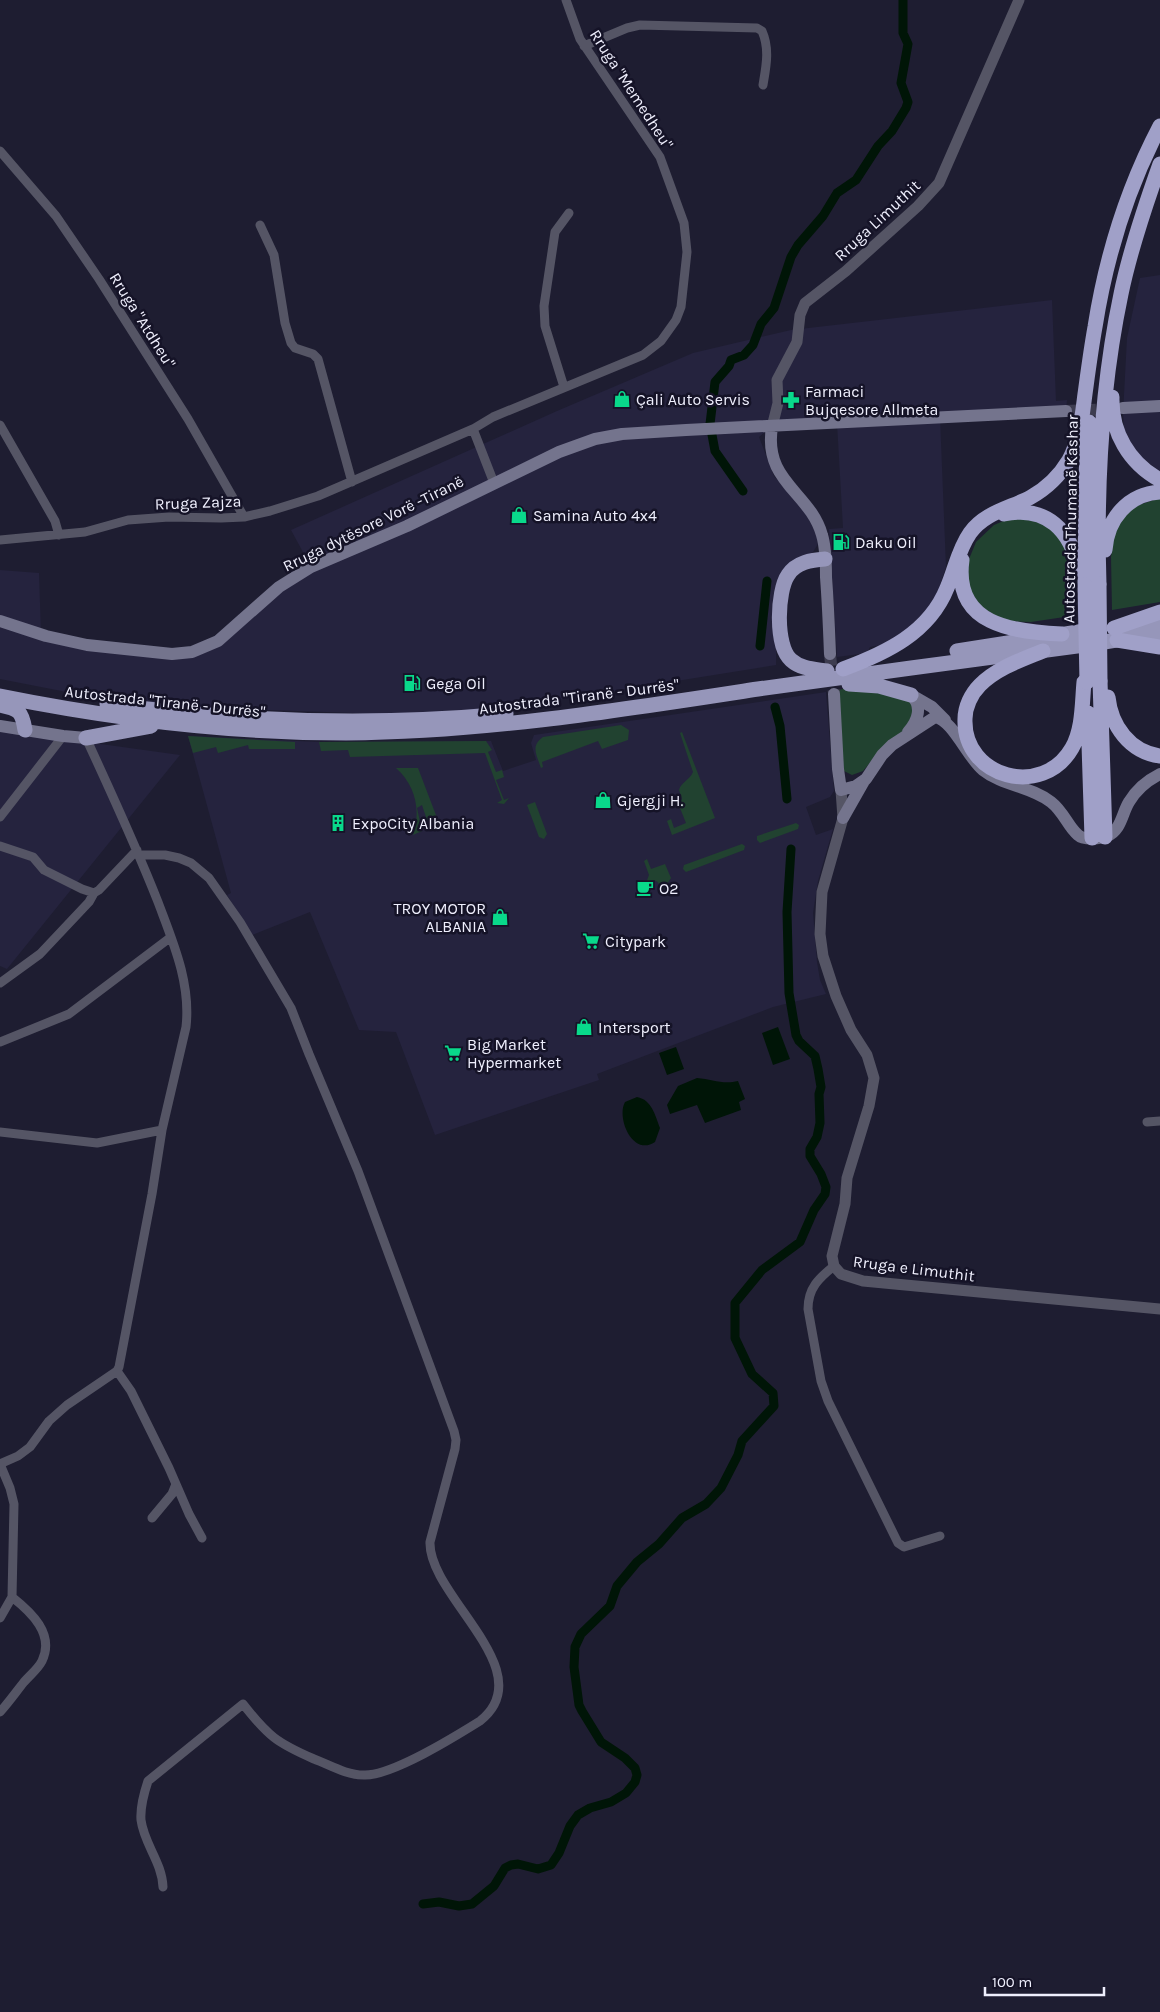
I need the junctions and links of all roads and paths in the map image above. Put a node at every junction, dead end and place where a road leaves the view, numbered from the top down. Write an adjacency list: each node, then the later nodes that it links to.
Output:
1 (566, 0): 3 (street, Rruga "Memedheu")
2 (1019, 0): 18 (street, Rruga Limuthit)
3 (584, 46): 4 (street); 13 (street, Rruga "Memedheu")
4 (763, 85)
5 (1160, 127): 11 (highway, Autostrada Thumanë Kashar)
6 (0, 151): 24 (street, Rruga "Atdheu")
7 (1160, 164): 11 (highway, Autostrada Thumanë Kashar)
8 (1160, 182): 11 (highway)
9 (569, 213): 13 (street)
10 (260, 225): 21 (street)
11 (1128, 241): 12 (highway, Autostrada Thumanë Kashar); 12 (highway)
12 (1121, 266): 20 (highway); 28 (highway, Autostrada Thumanë Kashar); 38 (highway)
13 (564, 386): 19 (street, Rruga Zajza)
14 (1160, 406): 15 (main road)
15 (1123, 408)
16 (1066, 411): 18 (main road, Rruga dytësore Vorë -Tiranë)
17 (0, 425): 25 (street)
18 (772, 426): 22 (main road, Rruga dytësore Vorë -Tiranë); 27 (main road)
19 (473, 429): 21 (street, Rruga Zajza); 22 (street)
20 (1160, 480)
21 (352, 482): 24 (street, Rruga Zajza)
22 (494, 483): 30 (main road, Rruga dytësore Vorë -Tiranë)
23 (1160, 492): 28 (highway)
24 (244, 517): 25 (street, Rruga Zajza)
25 (59, 535): 26 (street, Rruga Zajza)
26 (0, 540)
27 (825, 559): 37 (main road); 39 (highway)
28 (1092, 584): 33 (highway); 40 (highway, Autostrada Thumanë Kashar, bridge)
29 (1160, 612): 34 (highway)
30 (0, 621)
31 (1160, 622): 34 (highway, Autostrada "Tiranë - Durrës")
32 (1160, 633): 34 (highway, Autostrada "Tiranë - Durrës")
33 (1062, 634): 34 (highway, Autostrada "Tiranë - Durrës"); 38 (highway, Autostrada "Tiranë - Durrës")
34 (1116, 634): 35 (highway); 36 (highway, Autostrada "Tiranë - Durrës")
35 (1160, 647)
36 (1043, 651): 40 (highway); 42 (highway, Autostrada "Tiranë - Durrës")
37 (830, 654)
38 (843, 669): 39 (highway, Autostrada "Tiranë - Durrës")
39 (827, 671): 41 (highway, Autostrada "Tiranë - Durrës")
40 (1094, 681): 54 (highway); 62 (highway)
41 (0, 686)
42 (778, 686): 44 (highway); 48 (highway, Autostrada "Tiranë - Durrës")
43 (834, 694): 56 (main road)
44 (911, 695): 47 (main road); 53 (main road)
45 (0, 696): 48 (highway, Autostrada "Tiranë - Durrës")
46 (0, 705): 50 (highway)
47 (947, 722): 53 (main road); 62 (main road)
48 (172, 723): 52 (highway)
49 (0, 726): 50 (main road)
50 (25, 730): 51 (main road)
51 (63, 736): 52 (main road); 60 (street)
52 (86, 738): 64 (street)
53 (901, 739): 55 (main road)
54 (1160, 756)
55 (874, 765): 56 (main road); 58 (main road)
56 (838, 769): 59 (main road)
57 (1160, 774): 62 (main road)
58 (866, 779): 59 (main road); 61 (main road)
59 (841, 790): 61 (street, Rruga e Limuthit)
60 (0, 816)
61 (843, 818): 73 (street, Rruga e Limuthit)
62 (1099, 838)
63 (0, 846): 65 (street)
64 (139, 852): 65 (street); 66 (street); 84 (street)
65 (94, 893): 67 (street)
66 (171, 936): 68 (street); 71 (street)
67 (0, 983)
68 (0, 1042)
69 (1160, 1121): 70 (street)
70 (1147, 1122)
71 (162, 1130): 72 (street); 75 (street)
72 (0, 1132)
73 (834, 1266): 74 (street, Rruga e Limuthit); 79 (street)
74 (1160, 1310)
75 (117, 1371): 76 (street); 77 (street)
76 (0, 1464): 81 (street)
77 (176, 1484): 78 (street); 80 (street)
78 (152, 1518)
79 (940, 1536)
80 (202, 1538)
81 (12, 1597): 82 (street); 83 (street)
82 (0, 1618)
83 (0, 1712)
84 (163, 1887)

